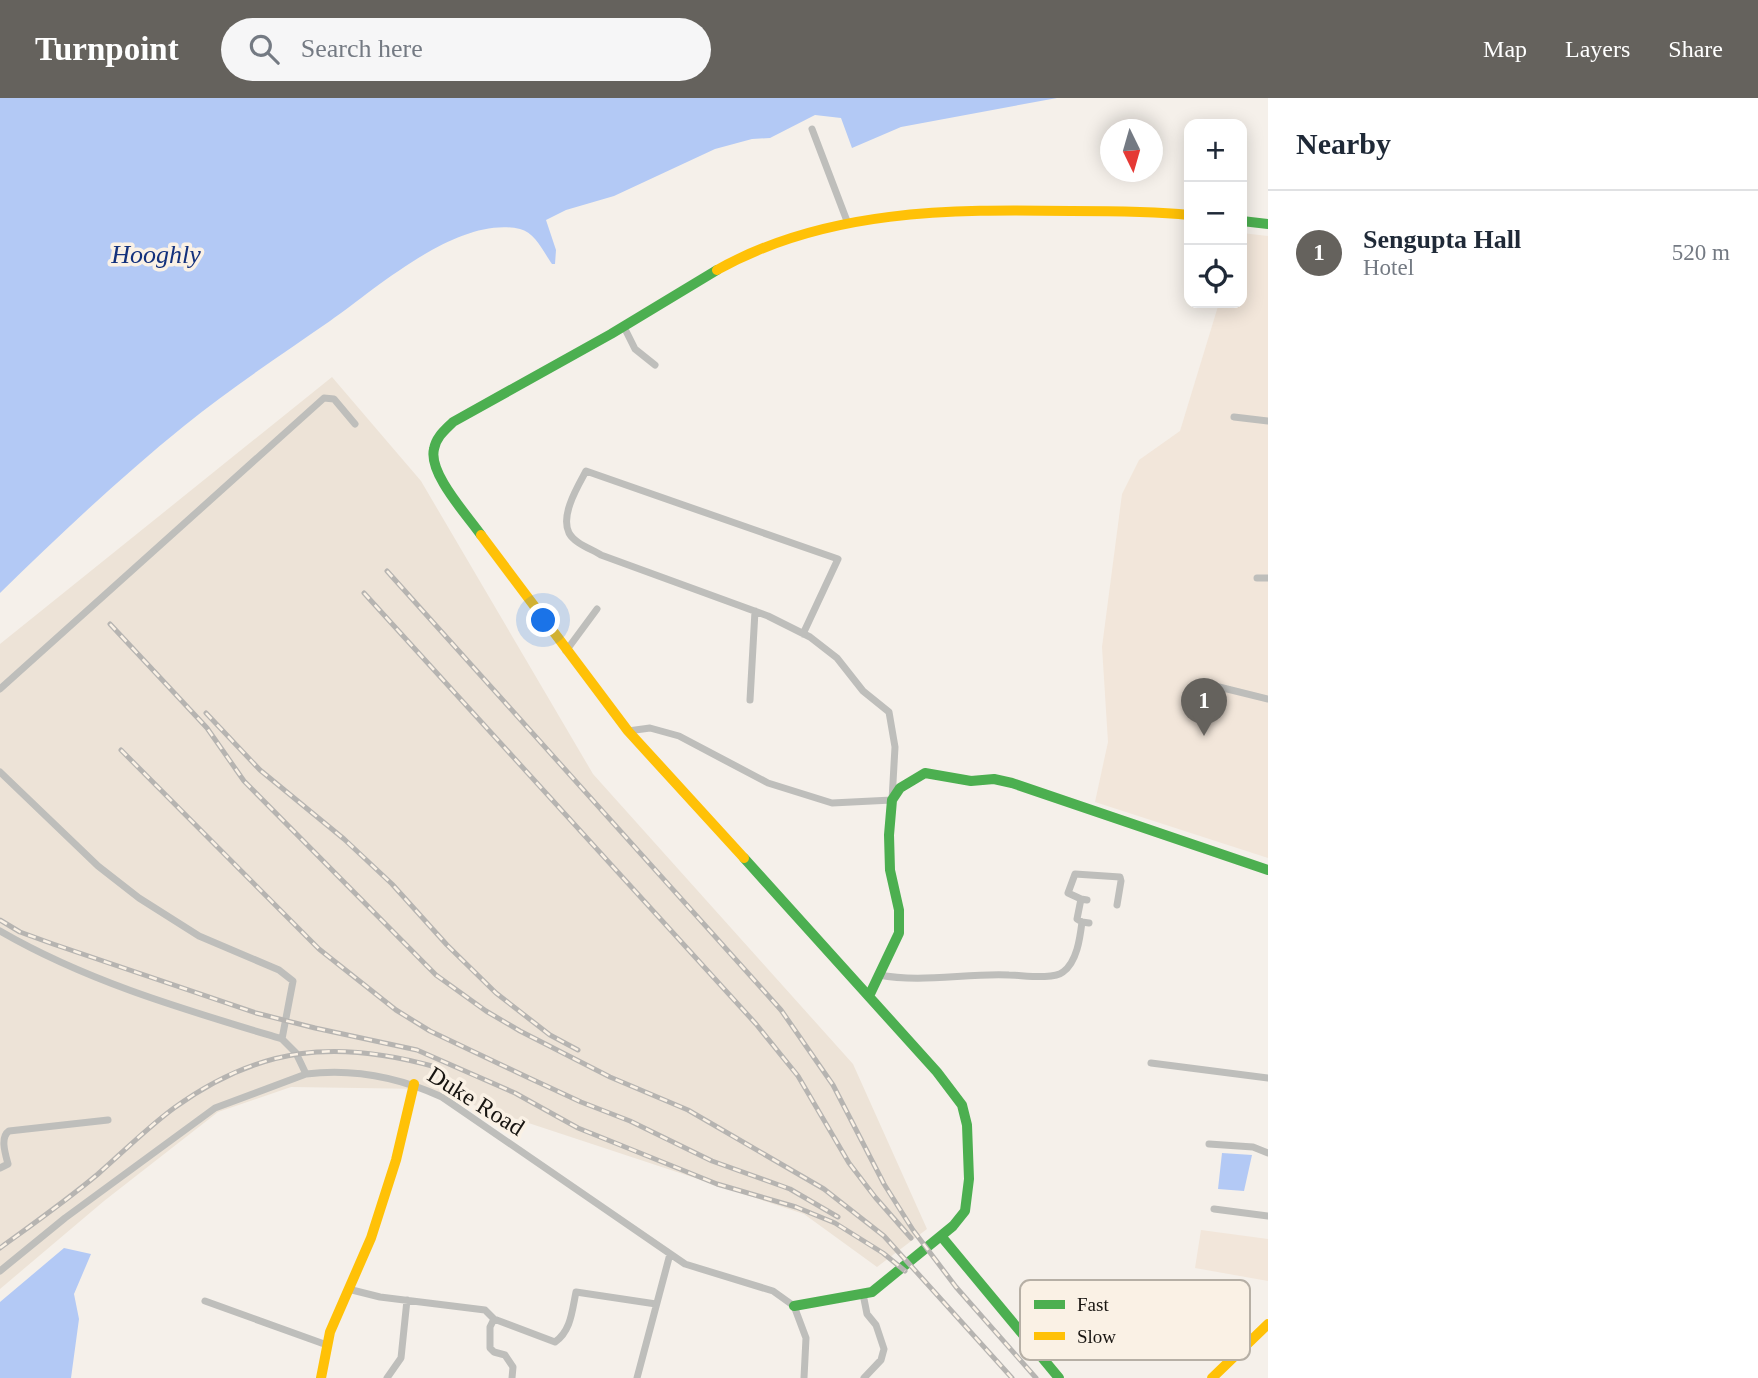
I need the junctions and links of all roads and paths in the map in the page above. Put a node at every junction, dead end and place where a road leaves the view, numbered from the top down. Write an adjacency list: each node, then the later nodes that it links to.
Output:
1 (812, 130): 3 (street)
2 (1184, 215): 3 (street)
3 (847, 221): 6 (street)
4 (1247, 222): 5 (street)
5 (1268, 224)
6 (624, 327): 7 (street); 16 (street)
7 (655, 365)
8 (1234, 417): 9 (street)
9 (1268, 421)
10 (355, 424): 18 (street)
11 (1257, 578): 12 (street)
12 (1268, 578)
13 (597, 609): 16 (street)
14 (755, 611): 15 (street); 15 (street); 20 (street)
15 (803, 634): 23 (street)
16 (566, 651): 21 (street)
17 (1203, 683): 19 (street)
18 (0, 689)
19 (1268, 699)
20 (750, 701)
21 (628, 731): 23 (street); 28 (street)
22 (0, 772): 29 (street)
23 (892, 800): 24 (street); 27 (street)
24 (1268, 870)
25 (1118, 905): 27 (street)
26 (0, 932): 29 (street)
27 (879, 975): 28 (street)
28 (869, 996): 40 (street)
29 (282, 1039): 31 (street)
30 (1151, 1063): 32 (street)
31 (306, 1074): 33 (street, Duke Road); 42 (street, Duke Road)
32 (1268, 1078)
33 (414, 1084): 41 (street, Duke Road); 43 (street)
34 (108, 1121): 37 (street)
35 (1209, 1144): 36 (street)
36 (1268, 1153)
37 (0, 1168)
38 (1214, 1209): 39 (street)
39 (1268, 1216)
40 (938, 1239): 44 (street); 51 (street)
41 (670, 1254): 47 (street); 48 (street, Duke Road)
42 (0, 1271)
43 (348, 1289): 45 (street); 53 (street)
44 (863, 1294): 48 (street); 61 (street)
45 (407, 1300): 49 (street); 57 (street)
46 (205, 1301): 53 (street)
47 (656, 1304): 49 (street); 59 (street)
48 (793, 1306): 60 (street)
49 (494, 1319): 58 (street)
50 (1268, 1324): 52 (street)
51 (1020, 1333)
52 (1250, 1341)
53 (327, 1345): 56 (street)
54 (1043, 1360): 62 (street)
55 (1231, 1360): 63 (street)
56 (321, 1378)
57 (387, 1378)
58 (512, 1378)
59 (637, 1378)
60 (801, 1378)
61 (864, 1378)
62 (1059, 1378)
63 (1212, 1378)

